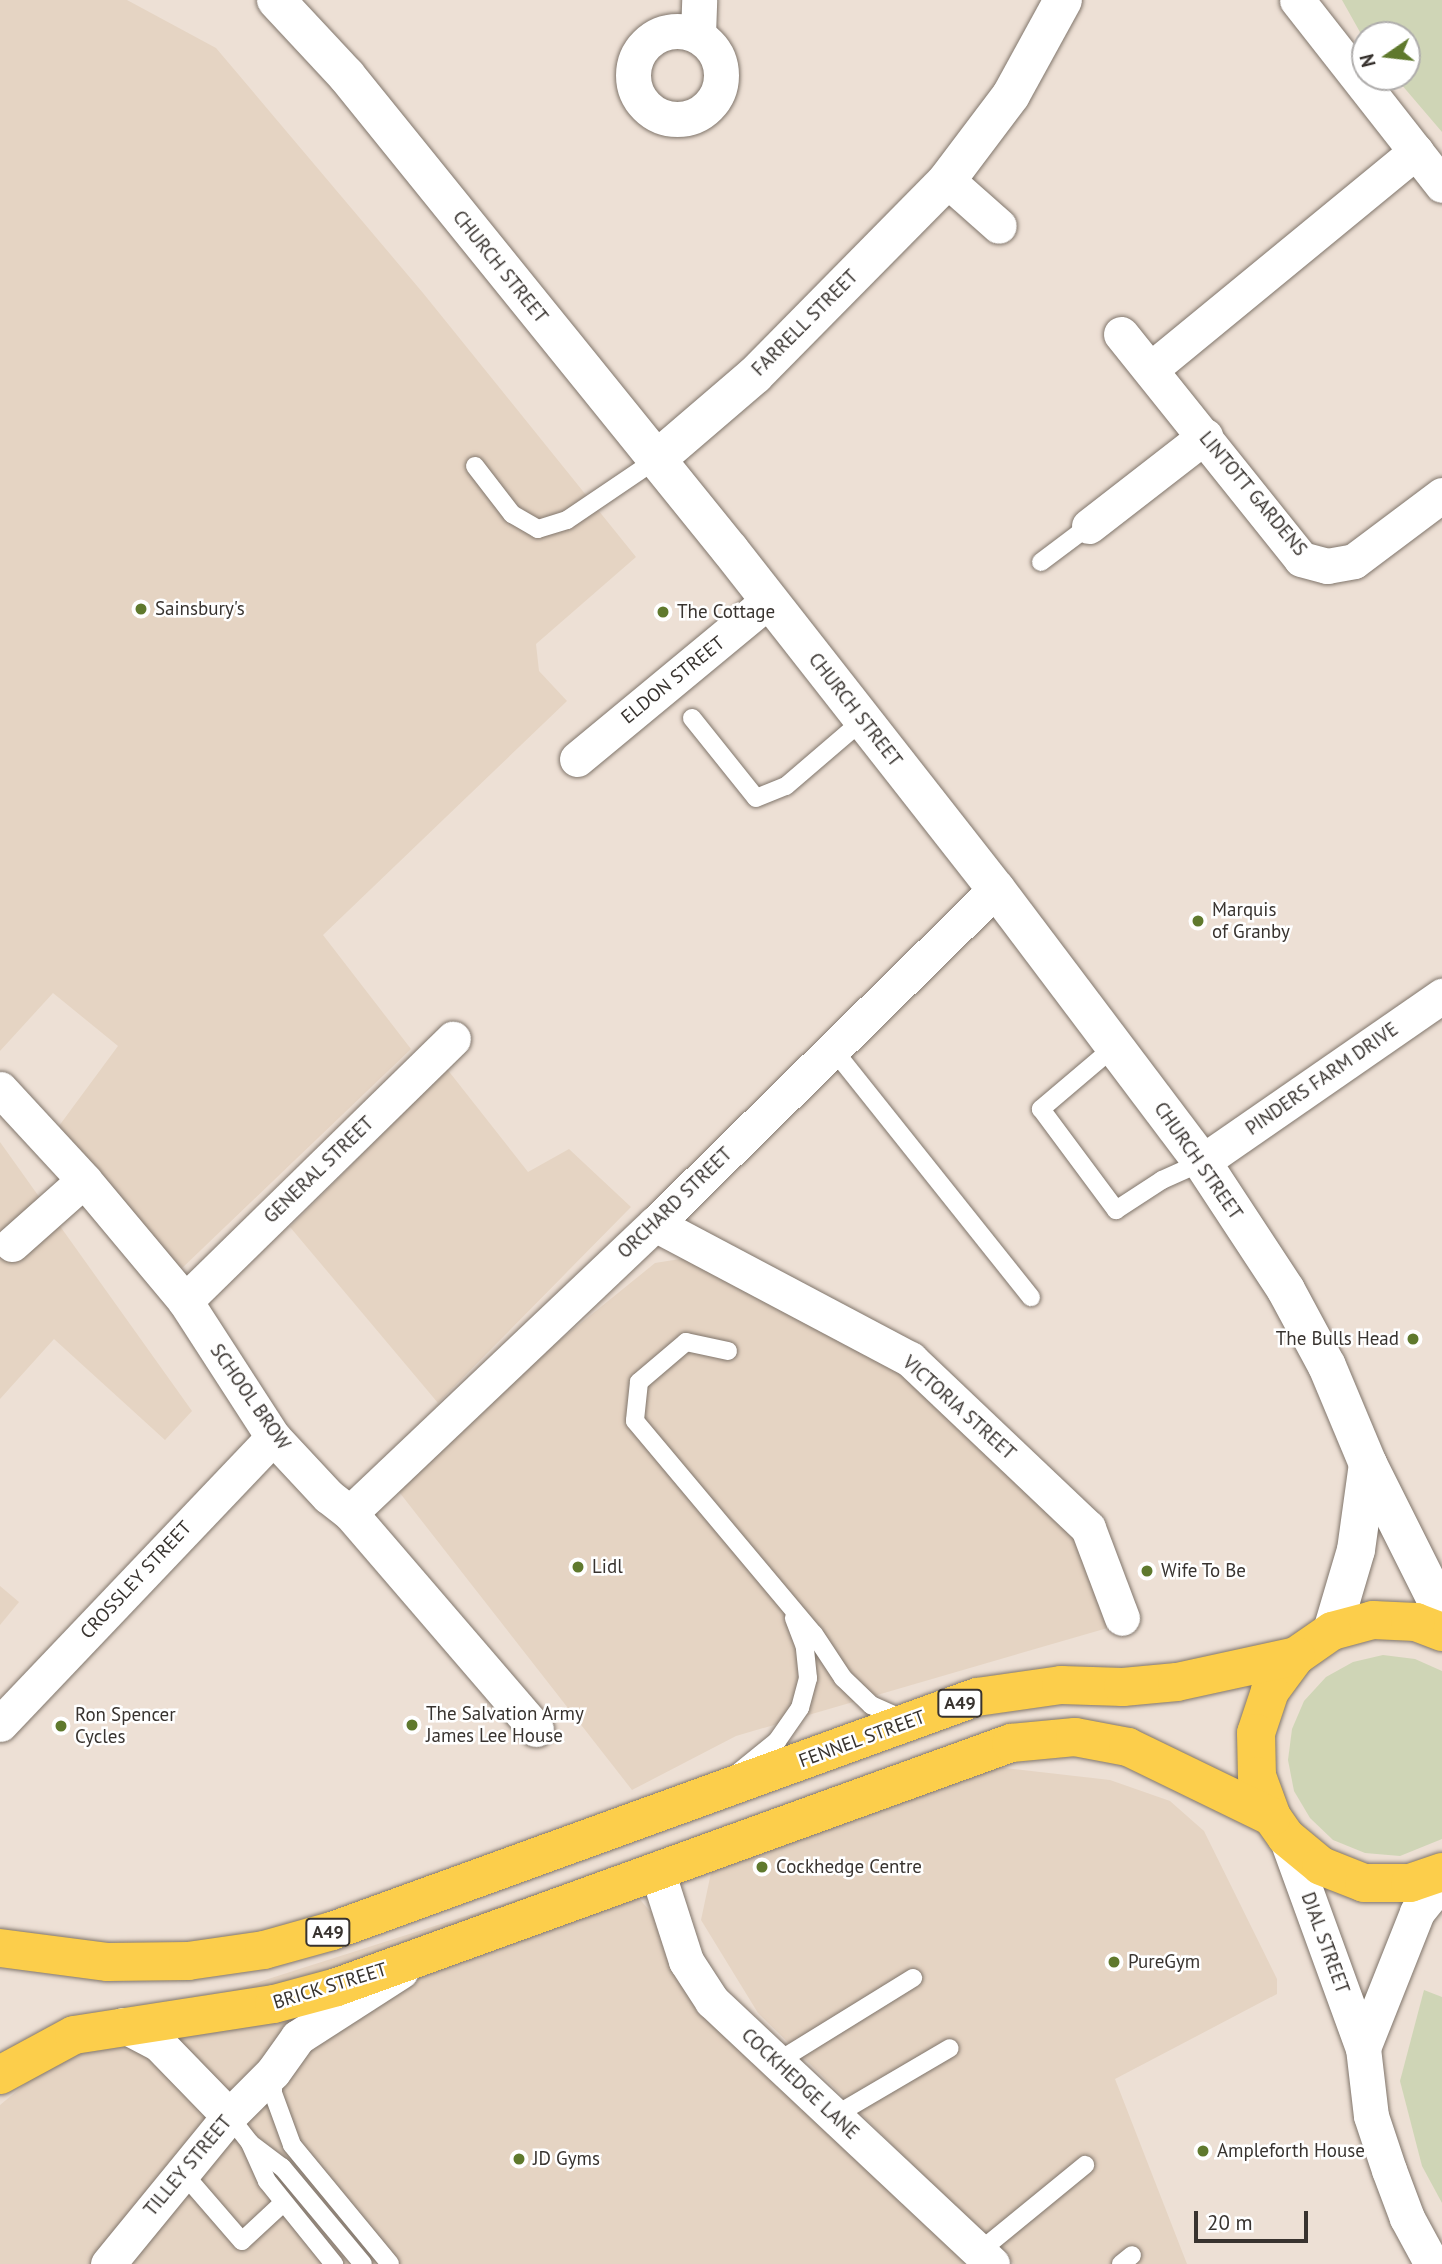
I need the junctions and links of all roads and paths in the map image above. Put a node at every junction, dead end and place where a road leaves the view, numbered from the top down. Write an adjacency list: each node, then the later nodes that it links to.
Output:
1 (276, 0): 13 (street, CHURCH STREET)
2 (699, 0): 5 (street)
3 (1063, 0): 7 (street, FARRELL STREET)
4 (1297, 0): 6 (street)
5 (698, 35)
6 (1416, 151): 8 (street); 11 (street)
7 (947, 180): 9 (street); 13 (street, FARRELL STREET)
8 (1442, 185)
9 (999, 226)
10 (1121, 334): 11 (street, LINTOTT GARDENS)
11 (1151, 369): 12 (street, LINTOTT GARDENS)
12 (1205, 436): 15 (street, LINTOTT GARDENS); 16 (street)
13 (657, 459): 14 (lane); 18 (street, CHURCH STREET)
14 (475, 466)
15 (1442, 495)
16 (1089, 526): 17 (lane)
17 (1041, 562)
18 (769, 600): 20 (street, CHURCH STREET); 21 (street, ELDON STREET)
19 (692, 718): 20 (lane)
20 (863, 720): 22 (street, CHURCH STREET)
21 (577, 759)
22 (996, 889): 25 (street, CHURCH STREET); 26 (street, ORCHARD STREET)
23 (1442, 996): 28 (street, PINDERS FARM DRIVE)
24 (453, 1039): 33 (street, GENERAL STREET)
25 (1114, 1047): 28 (street, CHURCH STREET); 28 (lane)
26 (832, 1048): 30 (street, ORCHARD STREET); 32 (lane)
27 (0, 1089): 29 (street, SCHOOL BROW)
28 (1202, 1162): 36 (street, CHURCH STREET)
29 (84, 1180): 31 (street); 33 (street, SCHOOL BROW)
30 (655, 1224): 37 (street, ORCHARD STREET); 40 (street, VICTORIA STREET)
31 (12, 1244)
32 (1031, 1297)
33 (185, 1301): 35 (street, SCHOOL BROW)
34 (728, 1351): 38 (lane)
35 (272, 1437): 37 (street, SCHOOL BROW); 45 (street, CROSSLEY STREET)
36 (1368, 1464): 39 (street, CHURCH STREET); 41 (street)
37 (350, 1513): 46 (street, SCHOOL BROW)
38 (792, 1611): 44 (lane); 47 (lane)
39 (1442, 1612)
40 (1122, 1618)
41 (1332, 1631): 42 (highway, A49); 43 (highway, A49)
42 (1442, 1632)
43 (1296, 1656): 44 (highway, FENNEL STREET / A49); 48 (highway, A49)
44 (907, 1721): 47 (highway, FENNEL STREET / A49)
45 (0, 1724)
46 (536, 1729)
47 (708, 1796): 52 (highway, FENNEL STREET / A49)
48 (1279, 1827): 49 (highway); 50 (highway); 57 (street, DIAL STREET)
49 (657, 1871): 53 (highway, BRICK STREET); 58 (street, COCKHEDGE LANE)
50 (1442, 1872)
51 (1442, 1881): 57 (street, DIAL STREET)
52 (0, 1948)
53 (421, 1957): 55 (highway, BRICK STREET); 59 (street, TILLEY STREET)
54 (913, 1978): 58 (lane)
55 (123, 2025): 60 (highway, BRICK STREET); 61 (street)
56 (950, 2048): 62 (lane)
57 (1363, 2048): 72 (street, DIAL STREET)
58 (777, 2062): 62 (street, COCKHEDGE LANE)
59 (273, 2073): 61 (street, TILLEY STREET); 71 (lane)
60 (0, 2075)
61 (229, 2116): 63 (lane); 65 (street, TILLEY STREET)
62 (834, 2116): 67 (street, COCKHEDGE LANE)
63 (250, 2143): 66 (lane); 70 (lane)
64 (1085, 2165): 67 (lane)
65 (183, 2173): 66 (lane); 68 (street, TILLEY STREET)
66 (283, 2203): 69 (lane)
67 (986, 2258)
68 (108, 2264)
69 (334, 2264)
70 (363, 2264)
71 (390, 2264)
72 (1432, 2264)

